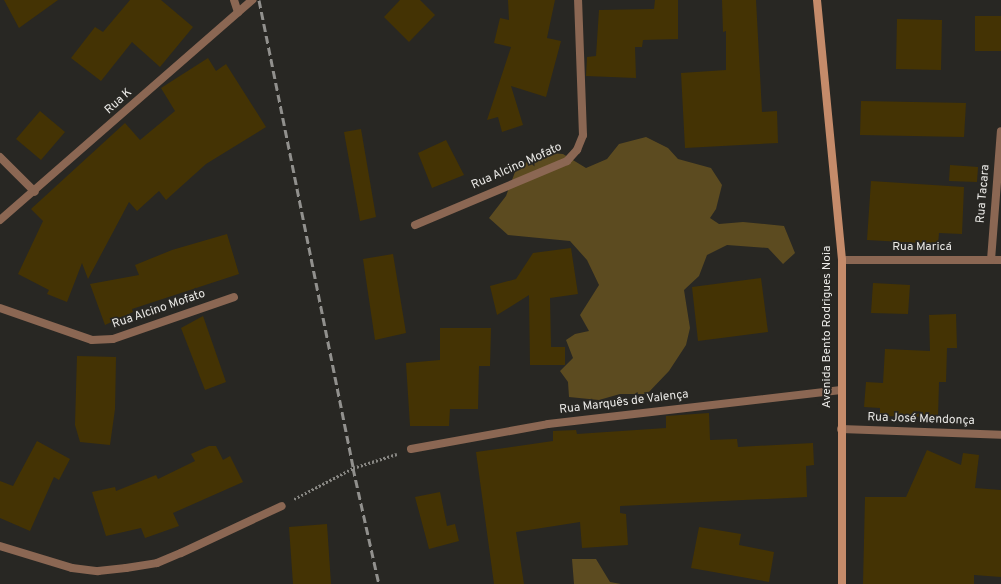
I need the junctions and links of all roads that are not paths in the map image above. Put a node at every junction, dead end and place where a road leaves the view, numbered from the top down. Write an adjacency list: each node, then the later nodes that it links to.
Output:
1 (234, 0): 5 (street)
2 (252, 0): 5 (street, Rua K)
3 (578, 0): 10 (street, Rua Alcino Mofato)
4 (817, 0): 11 (street, Avenida Bento Rodrigues Noia)
5 (238, 12): 8 (street, Rua K)
6 (1001, 131): 12 (street, Rua Tacara)
7 (0, 157): 8 (street)
8 (35, 192): 9 (street, Rua K)
9 (0, 220)
10 (415, 225)
11 (842, 260): 12 (street, Rua Maricá); 16 (street, Avenida Bento Rodrigues Noia)
12 (991, 260): 13 (street, Rua Maricá)
13 (1001, 260)
14 (234, 297): 15 (street, Rua Alcino Mofato)
15 (0, 308)
16 (841, 390): 17 (street, Avenida Bento Rodrigues Noia); 19 (street, Rua Marquês de Valença)
17 (841, 429): 18 (street, Rua José Mendonça); 22 (street, Avenida Bento Rodrigues Noia)
18 (1001, 434)
19 (411, 450)
20 (282, 506): 21 (street)
21 (0, 546)
22 (842, 584)

